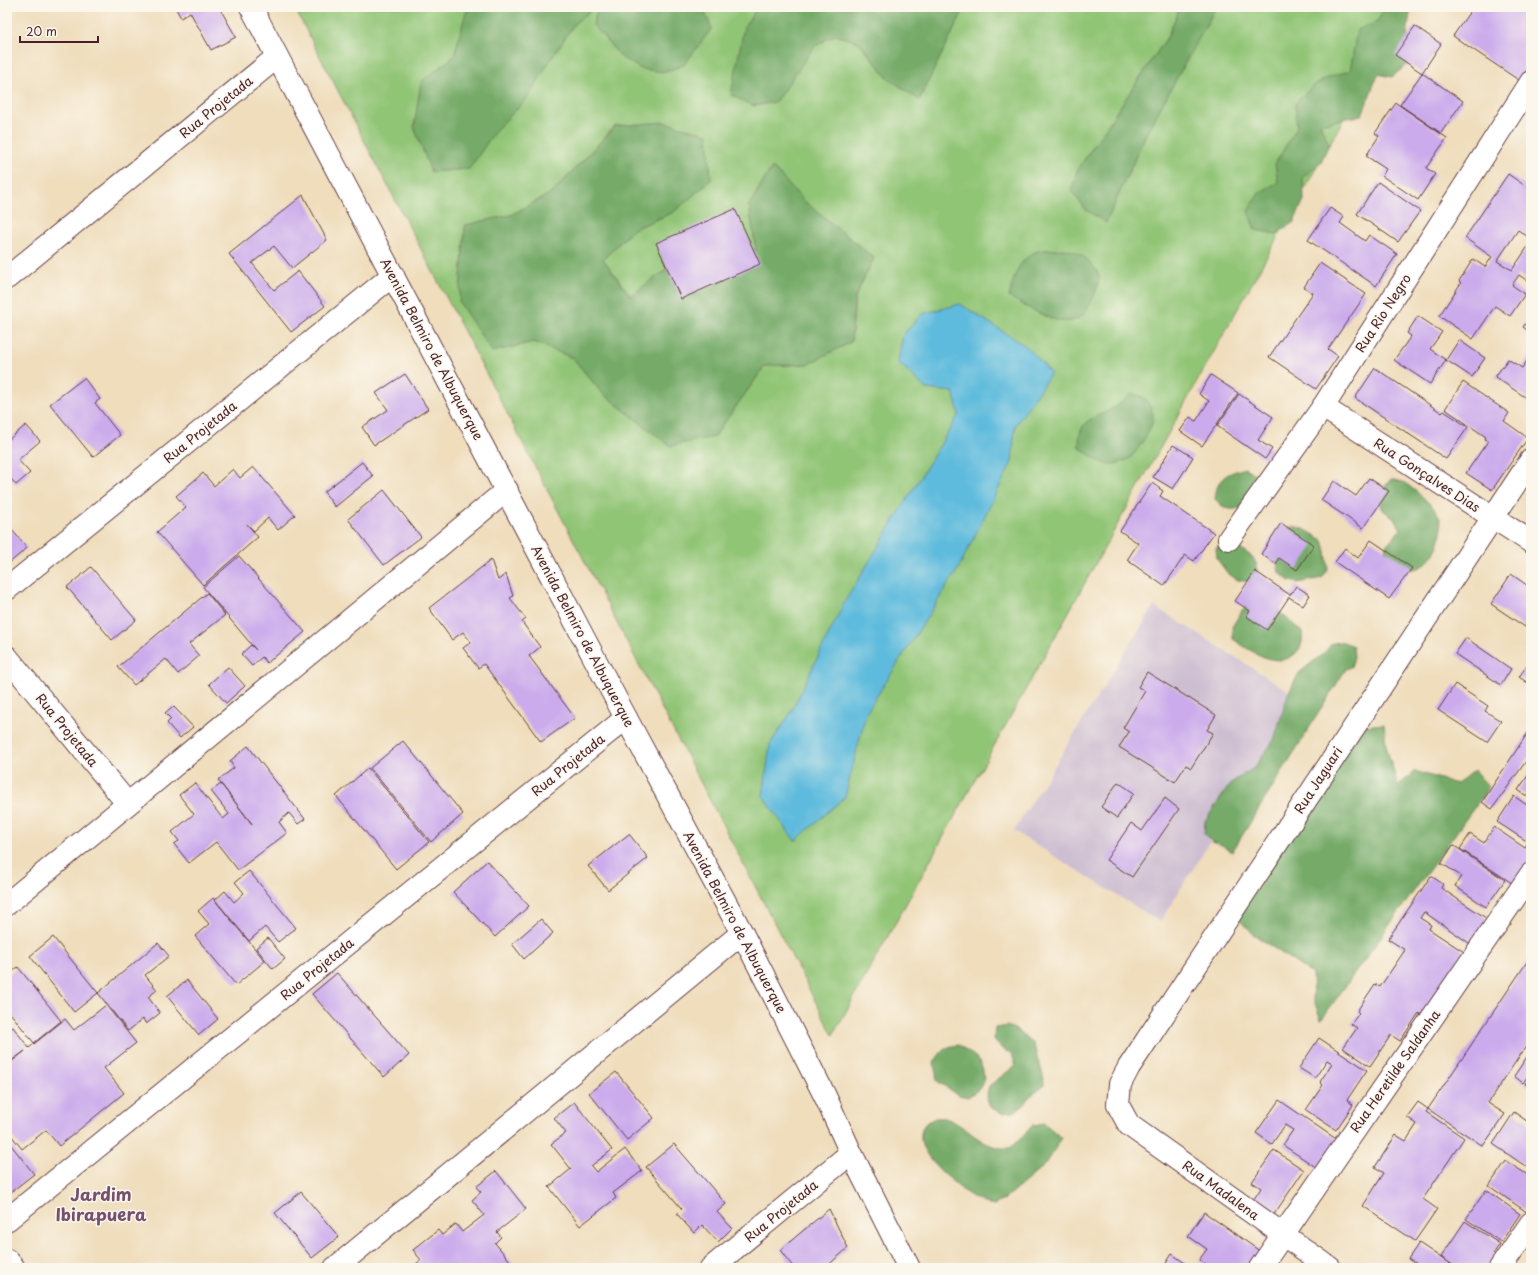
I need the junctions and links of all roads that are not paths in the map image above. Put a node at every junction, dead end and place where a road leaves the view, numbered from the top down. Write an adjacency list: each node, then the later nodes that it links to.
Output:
1 (251, 7): 2 (street, Avenida Belmiro de Albuquerque)
2 (277, 57): 4 (street, Avenida Belmiro de Albuquerque); 5 (street, Rua Projetada)
3 (1531, 82): 6 (street, Rua Rio Negro)
4 (393, 275): 8 (street, Avenida Belmiro de Albuquerque); 12 (street, Rua Projetada)
5 (7, 278)
6 (1323, 407): 9 (street, Rua Gonçalves Dias); 10 (street, Rua Rio Negro)
7 (1531, 460): 9 (street, Rua Jaguari)
8 (507, 490): 14 (street, Avenida Belmiro de Albuquerque); 15 (street)
9 (1492, 517): 11 (street, Rua Gonçalves Dias); 19 (street, Rua Jaguari)
10 (1229, 539)
11 (1531, 542)
12 (7, 589)
13 (7, 657): 15 (street, Rua Projetada)
14 (626, 718): 18 (street, Avenida Belmiro de Albuquerque); 21 (street, Rua Projetada)
15 (128, 803): 17 (street)
16 (1531, 874): 23 (street, Rua Heretilde Saldanha)
17 (7, 904)
18 (742, 933): 20 (street, Avenida Belmiro de Albuquerque); 26 (street)
19 (1118, 1105): 23 (street, Rua Madalena)
20 (850, 1154): 27 (street, Rua Projetada); 28 (street, Avenida Belmiro de Albuquerque)
21 (7, 1220)
22 (1531, 1223): 31 (street)
23 (1283, 1234): 29 (street, Rua Heretilde Saldanha); 30 (street, Rua Madalena)
24 (7, 1260): 25 (street)
25 (14, 1268)
26 (335, 1268)
27 (711, 1268)
28 (909, 1268)
29 (1260, 1268)
30 (1330, 1268)
31 (1500, 1268)

